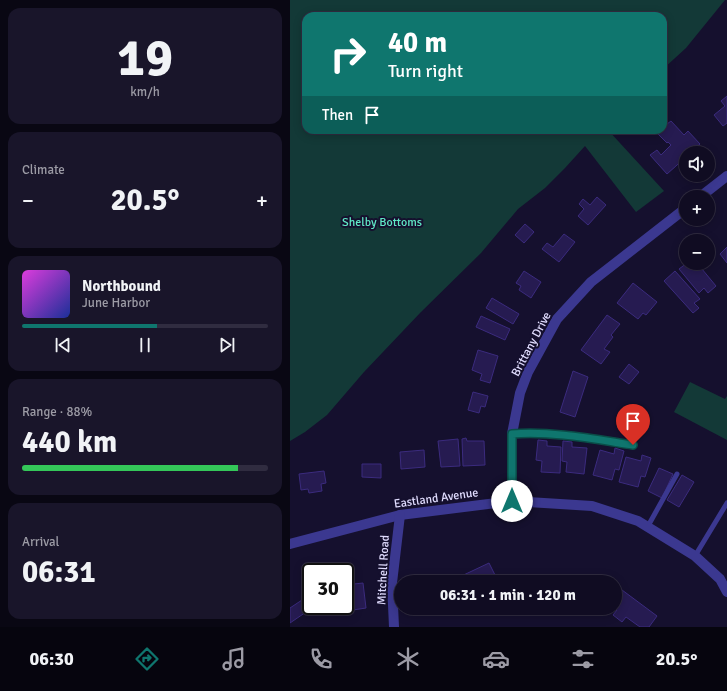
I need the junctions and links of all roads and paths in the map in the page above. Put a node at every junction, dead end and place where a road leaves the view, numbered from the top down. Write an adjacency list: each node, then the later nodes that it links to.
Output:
1 (727, 176): 2 (street)
2 (709, 190)
3 (679, 213): 4 (street, Brittany Drive)
4 (512, 434): 5 (lane); 7 (street, Brittany Drive)
5 (633, 445)
6 (677, 474): 10 (lane)
7 (512, 501): 9 (street, Eastland Avenue); 10 (street, Eastland Avenue)
8 (727, 503): 12 (lane)
9 (400, 515): 11 (street, Eastland Avenue); 14 (street, Mitchell Road)
10 (648, 526): 12 (street, Eastland Avenue)
11 (290, 544)
12 (696, 556): 13 (street, Eastland Avenue)
13 (727, 592)
14 (394, 627)

